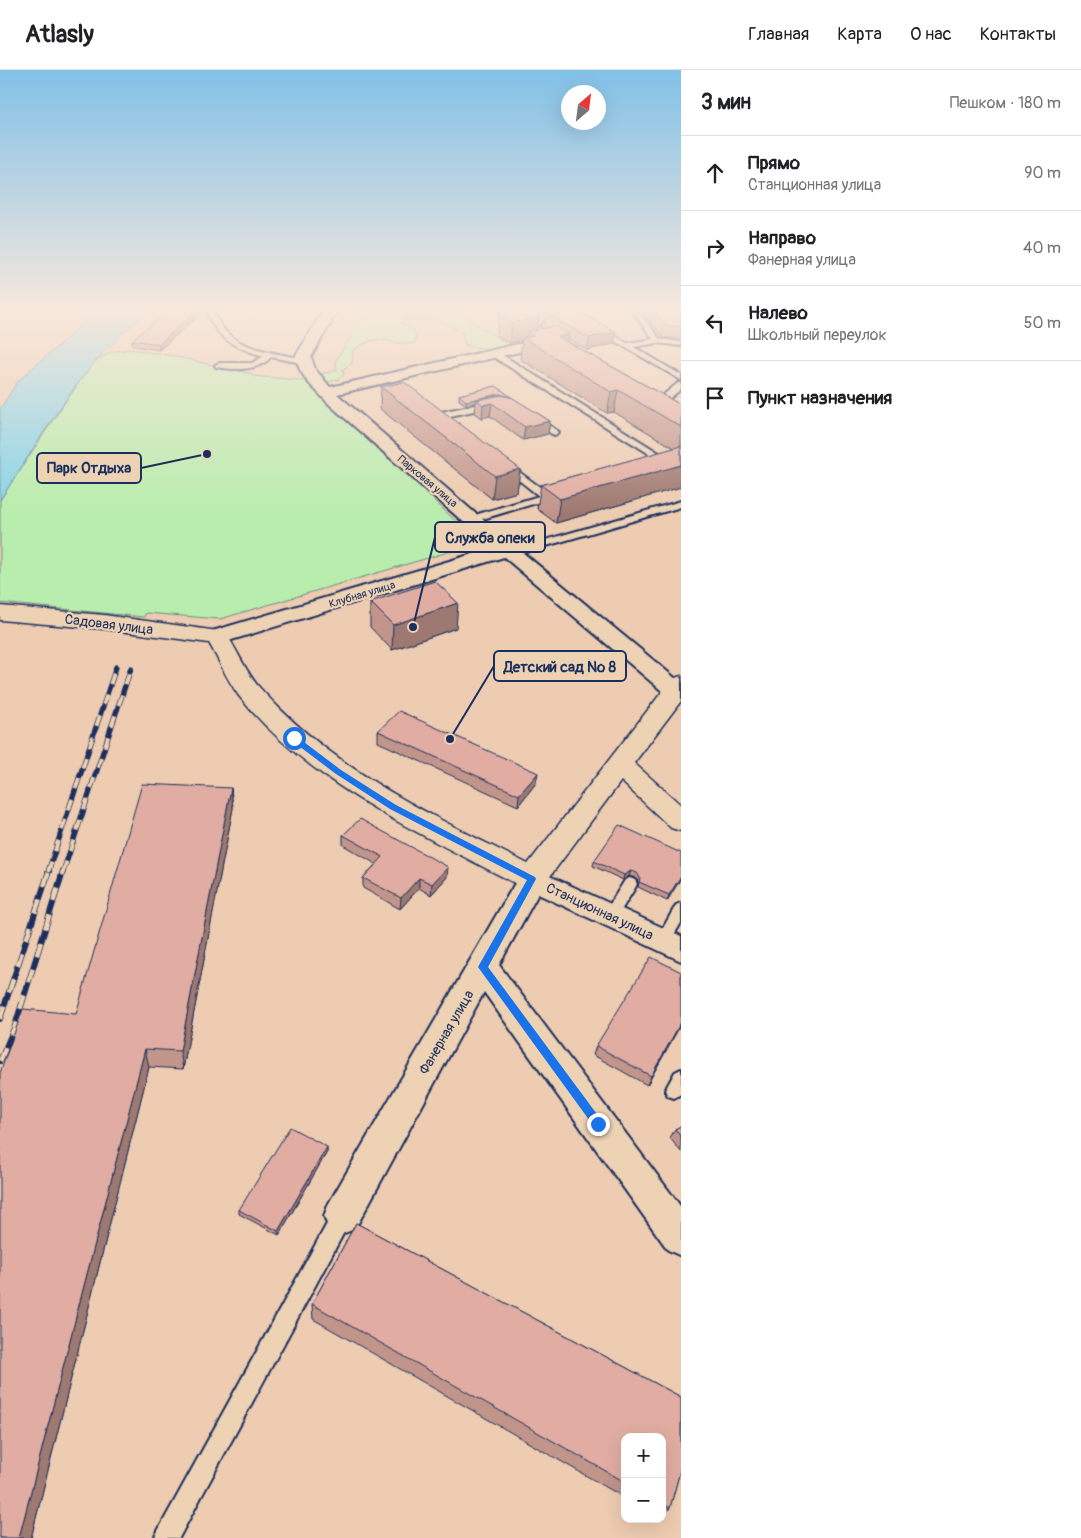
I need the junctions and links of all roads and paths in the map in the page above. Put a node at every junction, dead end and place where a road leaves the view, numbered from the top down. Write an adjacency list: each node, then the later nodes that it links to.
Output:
1 (313, 377): 6 (street, Парковая улица)
2 (410, 377): 6 (street)
3 (531, 377): 14 (lane)
4 (681, 385): 7 (lane)
5 (643, 392): 7 (street)
6 (322, 393): 18 (street, Парковая улица)
7 (660, 402): 9 (street)
8 (506, 405): 10 (lane)
9 (674, 410)
10 (441, 415)
11 (530, 417): 12 (lane)
12 (555, 432)
13 (494, 456): 16 (lane)
14 (658, 464)
15 (566, 491): 16 (lane)
16 (547, 497): 18 (lane)
17 (681, 504): 19 (lane)
18 (472, 519): 19 (street, Парковая улица)
19 (509, 552): 21 (street, Клубная улица); 22 (street, Парковая улица)
20 (0, 613): 21 (street, Садовая улица)
21 (217, 638): 25 (street, Станционная улица)
22 (678, 688): 23 (street, Фанерная улица)
23 (618, 764): 24 (street); 25 (street, Фанерная улица)
24 (681, 821)
25 (532, 879): 28 (street, Станционная улица); 30 (street, Фанерная улица)
26 (630, 884): 28 (lane)
27 (681, 909): 29 (lane)
28 (610, 916): 29 (street, Станционная улица)
29 (672, 945)
30 (483, 967): 31 (street, Фанерная улица); 32 (street)
31 (342, 1216): 33 (lane)
32 (681, 1237)
33 (166, 1538)

